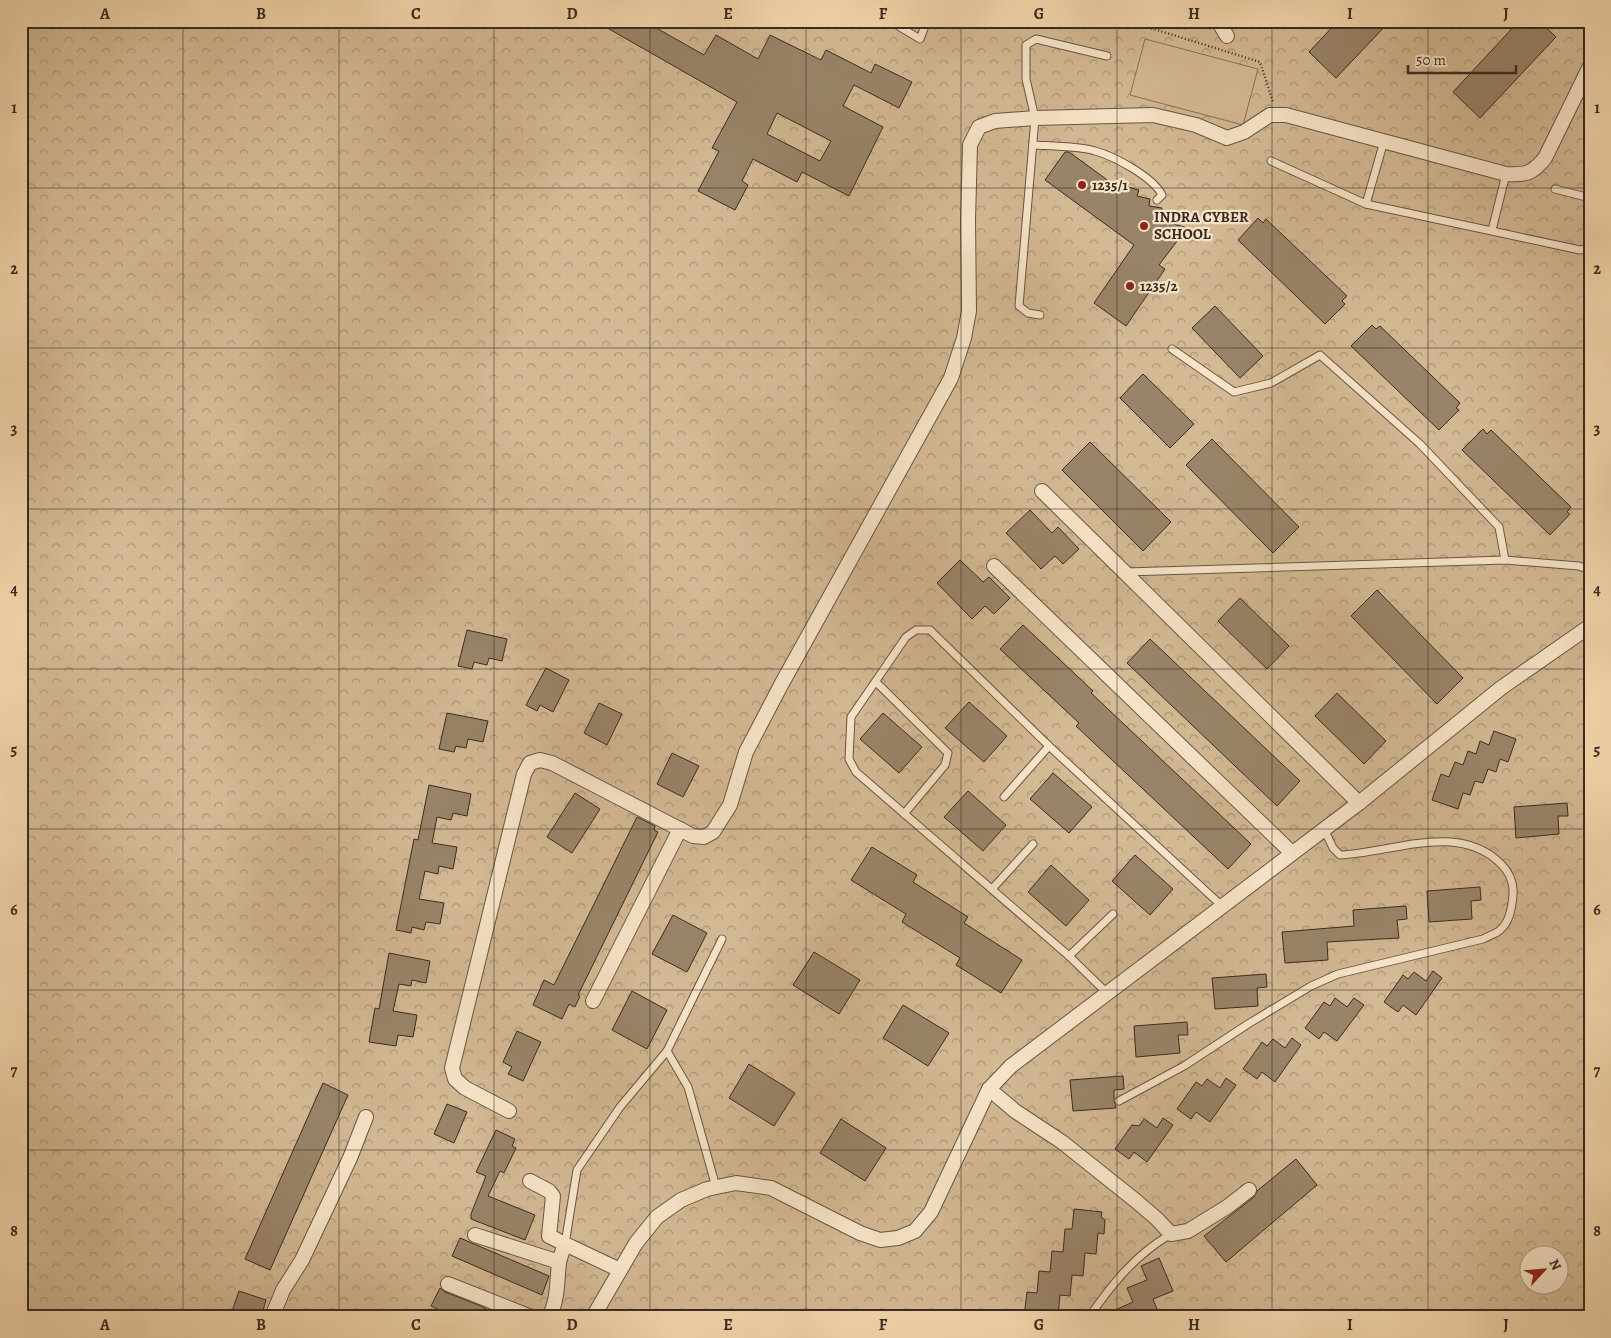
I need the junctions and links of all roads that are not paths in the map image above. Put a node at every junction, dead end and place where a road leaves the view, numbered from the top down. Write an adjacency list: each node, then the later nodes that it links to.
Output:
1 (890, 21): 2 (lane)
2 (927, 21)
3 (1218, 21): 4 (street)
4 (1227, 36)
5 (1107, 56): 7 (lane)
6 (1590, 66): 11 (street)
7 (1035, 118): 8 (street); 9 (lane); 33 (street)
8 (1384, 141): 11 (street); 15 (lane)
9 (1033, 145): 14 (lane); 20 (lane)
10 (1271, 161): 15 (lane)
11 (1506, 174): 16 (lane)
12 (1555, 189): 13 (lane)
13 (1590, 198)
14 (1157, 200)
15 (1366, 204): 16 (lane)
16 (1492, 230): 18 (lane)
17 (1590, 248): 18 (lane)
18 (1580, 250): 19 (lane)
19 (1590, 254)
20 (1040, 315)
21 (1172, 349): 23 (lane)
22 (1042, 491): 26 (street)
23 (1504, 560): 25 (lane); 26 (lane)
24 (994, 566): 36 (street)
25 (1590, 570)
26 (1125, 572): 31 (street)
27 (1590, 626): 31 (street)
28 (876, 682): 29 (lane); 32 (lane); 32 (lane)
29 (1049, 746): 30 (lane); 38 (lane)
30 (1004, 797)
31 (1359, 804): 34 (street)
32 (904, 814): 37 (lane)
33 (680, 829): 43 (street); 47 (street)
34 (1324, 829): 36 (street); 46 (lane)
35 (1034, 844): 37 (lane)
36 (1292, 854): 38 (street)
37 (992, 889): 41 (lane)
38 (1222, 906): 42 (street)
39 (1113, 914): 41 (lane)
40 (722, 939): 44 (lane)
41 (1070, 956): 42 (lane)
42 (1107, 993): 45 (street)
43 (593, 1001)
44 (667, 1051): 50 (lane); 54 (lane)
45 (990, 1089): 50 (street); 53 (street)
46 (1119, 1101)
47 (509, 1111)
48 (366, 1117): 58 (street)
49 (530, 1181): 54 (street)
50 (716, 1187): 56 (street)
51 (1249, 1190): 53 (street)
52 (475, 1234): 55 (street)
53 (1171, 1234): 62 (lane)
54 (565, 1244): 55 (street); 56 (street)
55 (559, 1262): 60 (street)
56 (620, 1270): 61 (street)
57 (448, 1284): 59 (street)
58 (272, 1317)
59 (531, 1317)
60 (549, 1317)
61 (593, 1317)
62 (1089, 1317)

